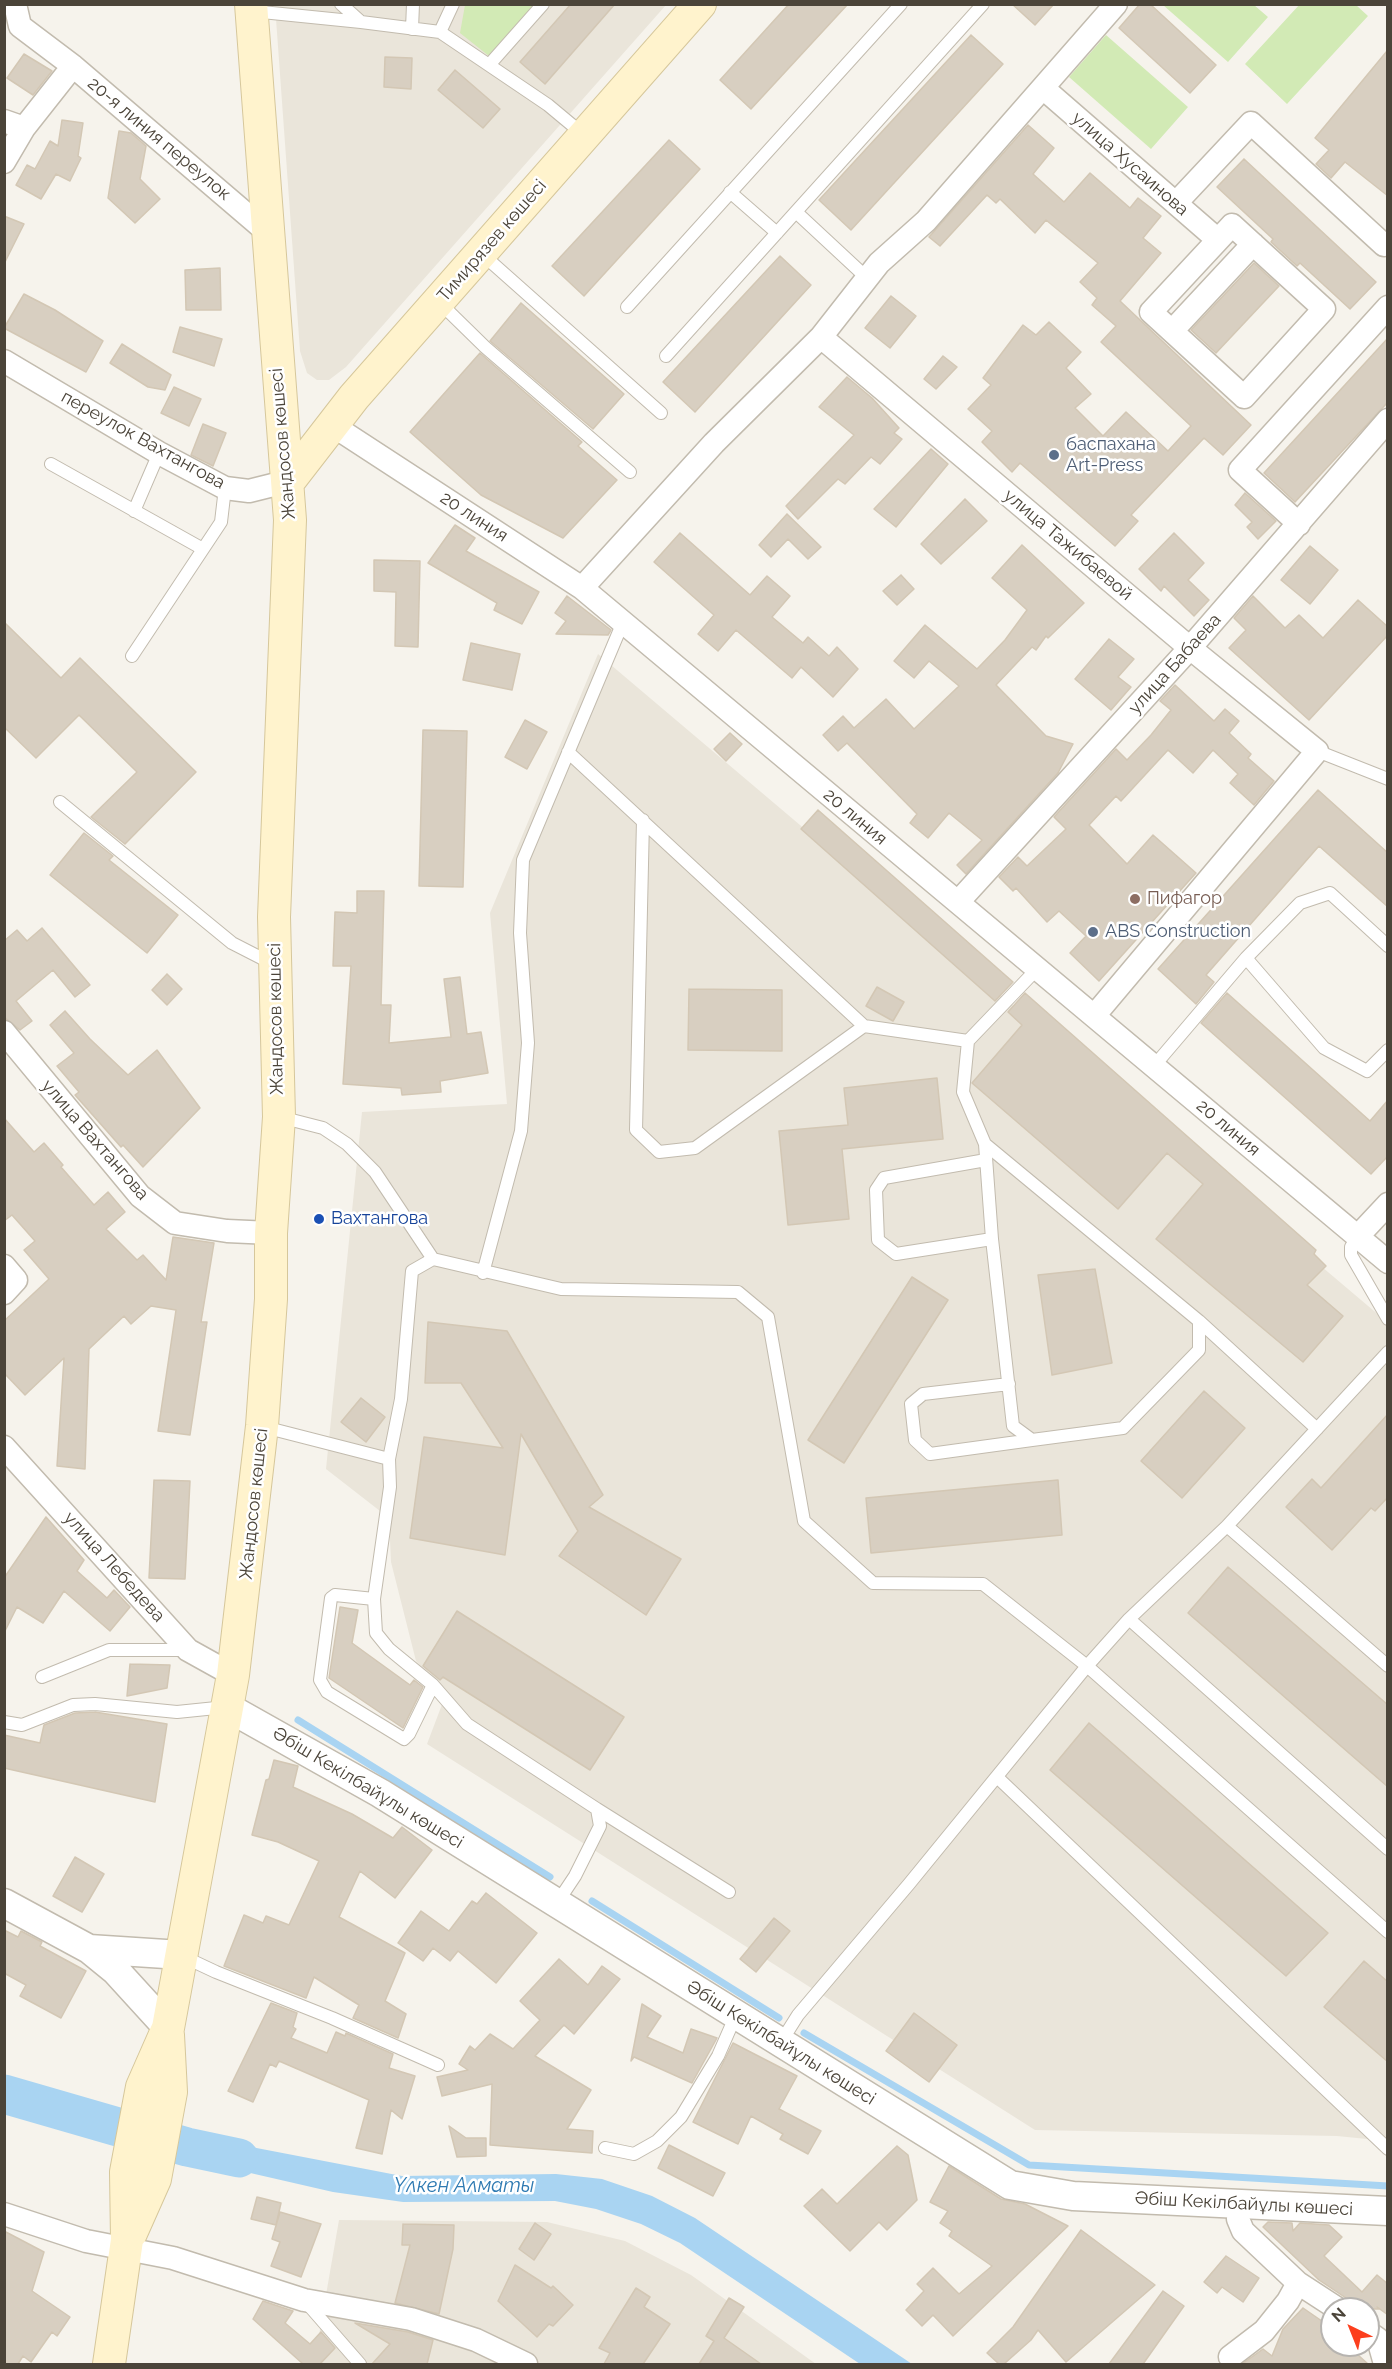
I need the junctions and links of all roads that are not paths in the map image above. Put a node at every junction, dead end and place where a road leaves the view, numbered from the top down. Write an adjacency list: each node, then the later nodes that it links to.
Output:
1 (15, 4): 15 (street)
2 (341, 4): 11 (lane)
3 (413, 4): 12 (lane)
4 (453, 4): 13 (lane)
5 (543, 4): 14 (lane)
6 (700, 4): 18 (main road, Тимирязев көшесі)
7 (901, 4): 20 (lane)
8 (983, 4): 22 (lane)
9 (1116, 4): 16 (street)
10 (251, 8): 11 (lane); 23 (main road, Жандосов көшесі)
11 (361, 22): 12 (lane)
12 (412, 29): 13 (lane)
13 (440, 32): 14 (lane)
14 (489, 65): 18 (lane)
15 (73, 66): 17 (street, 20-я линия переулок); 23 (street, 20-я линия переулок)
16 (1043, 88): 21 (street, улица Хусаинова); 29 (street)
17 (14, 124): 19 (street)
18 (585, 136): 28 (main road, Тимирязев көшесі)
19 (4, 162)
20 (730, 192): 24 (lane); 31 (lane)
21 (1176, 203): 25 (street, улица Хусаинова); 27 (street)
22 (796, 212): 24 (lane); 29 (lane)
23 (266, 231): 43 (main road, Жандосов көшесі)
24 (777, 233): 35 (lane)
25 (1218, 240): 26 (street); 33 (street)
26 (1252, 244): 33 (street); 33 (street)
27 (1384, 244)
28 (481, 254): 30 (main road, Тимирязев көшесі); 37 (lane)
29 (867, 278): 34 (street)
30 (439, 302): 39 (main road, Тимирязев көшесі); 42 (lane)
31 (627, 306)
32 (1388, 307): 46 (street)
33 (1172, 331)
34 (821, 337): 48 (street); 50 (street, улица Тажибаевой)
35 (666, 356)
36 (4, 361): 40 (street, переулок Вахтангова)
37 (661, 413)
38 (1388, 420): 46 (street, улица Бабаева)
39 (332, 425): 43 (main road, Тимирязев көшесі); 48 (street, 20 линия)
40 (159, 453): 44 (street, переулок Вахтангова); 45 (lane)
41 (51, 464): 45 (lane)
42 (630, 472)
43 (288, 481): 44 (street, переулок Вахтангова); 60 (main road, Жандосов көшесі)
44 (225, 488): 47 (lane)
45 (134, 511): 47 (lane)
46 (1299, 524): 50 (street, улица Бабаева)
47 (203, 549): 51 (lane)
48 (582, 588): 49 (street, 20 линия)
49 (623, 622): 53 (lane); 57 (street, 20 линия)
50 (1190, 648): 52 (street, улица Тажибаевой); 57 (street, улица Бабаева)
51 (132, 656)
52 (1317, 751): 54 (lane); 62 (street)
53 (568, 752): 56 (lane); 78 (lane)
54 (1388, 779)
55 (60, 802): 60 (lane)
56 (643, 820): 63 (lane); 63 (lane)
57 (958, 902): 61 (street, 20 линия)
58 (1388, 946): 59 (lane)
59 (1246, 958): 66 (lane); 67 (lane)
60 (274, 964): 68 (main road, Жандосов көшесі)
61 (1037, 969): 62 (street, 20 линия); 65 (lane)
62 (1094, 1016): 67 (street, 20 линия)
63 (864, 1026): 65 (lane)
64 (4, 1032): 72 (street, улица Вахтангова)
65 (968, 1041): 69 (lane)
66 (1388, 1050)
67 (1154, 1066): 73 (street, 20 линия)
68 (279, 1117): 72 (main road, Жандосов көшесі); 75 (lane)
69 (985, 1144): 70 (lane); 81 (lane)
70 (987, 1160): 74 (lane); 74 (lane)
71 (1388, 1204): 73 (street)
72 (271, 1233): 84 (main road, Жандосов көшесі)
73 (1358, 1236): 76 (street, 20 линия); 80 (lane)
74 (992, 1239): 83 (lane)
75 (433, 1259): 78 (lane); 88 (lane)
76 (1388, 1262)
77 (4, 1266): 79 (street)
78 (483, 1273): 93 (lane)
79 (4, 1293)
80 (1388, 1319)
81 (1199, 1321): 85 (lane); 86 (lane)
82 (1388, 1352): 85 (lane)
83 (1009, 1384): 86 (lane); 86 (lane)
84 (262, 1426): 88 (lane); 95 (main road, Жандосов көшесі)
85 (1317, 1429): 89 (lane)
86 (1032, 1440)
87 (4, 1447): 92 (street, улица Лебедева)
88 (389, 1459): 90 (lane)
89 (1227, 1526): 91 (lane); 94 (lane)
90 (374, 1599): 97 (lane); 97 (lane)
91 (1130, 1619): 93 (lane); 102 (lane)
92 (188, 1650): 95 (street, улица Лебедева); 96 (lane)
93 (1087, 1666): 100 (lane); 106 (lane)
94 (1388, 1666)
95 (233, 1675): 98 (main road, Жандосов көшесі)
96 (42, 1677)
97 (433, 1685): 101 (lane)
98 (227, 1707): 99 (lane); 105 (street, Әбіш Кекілбайұлы көшесі); 108 (main road, Жандосов көшесі)
99 (4, 1722)
100 (997, 1777): 111 (lane); 114 (lane)
101 (597, 1809): 103 (lane); 105 (lane)
102 (1388, 1849)
103 (729, 1892)
104 (4, 1903): 107 (street)
105 (557, 1904): 109 (street, Әбіш Кекілбайұлы көшесі)
106 (1388, 1932)
107 (89, 1949): 108 (street); 110 (street)
108 (181, 1955): 110 (main road, Жандосов көшесі); 112 (lane)
109 (736, 2015): 111 (street, Әбіш Кекілбайұлы көшесі); 113 (lane)
110 (168, 2028): 118 (main road, Жандосов көшесі)
111 (781, 2042): 115 (street, Әбіш Кекілбайұлы көшесі)
112 (438, 2065)
113 (604, 2148)
114 (1388, 2149)
115 (1239, 2204): 116 (street, Әбіш Кекілбайұлы көшесі); 119 (street)
116 (1388, 2211)
117 (4, 2214): 118 (street)
118 (126, 2244): 121 (street); 124 (main road, Жандосов көшесі)
119 (1298, 2283): 120 (street); 123 (street)
120 (1320, 2297)
121 (304, 2300): 125 (lane); 126 (street)
122 (1380, 2346): 127 (street)
123 (1230, 2357)
124 (109, 2364)
125 (360, 2364)
126 (526, 2364)
127 (1385, 2364)

